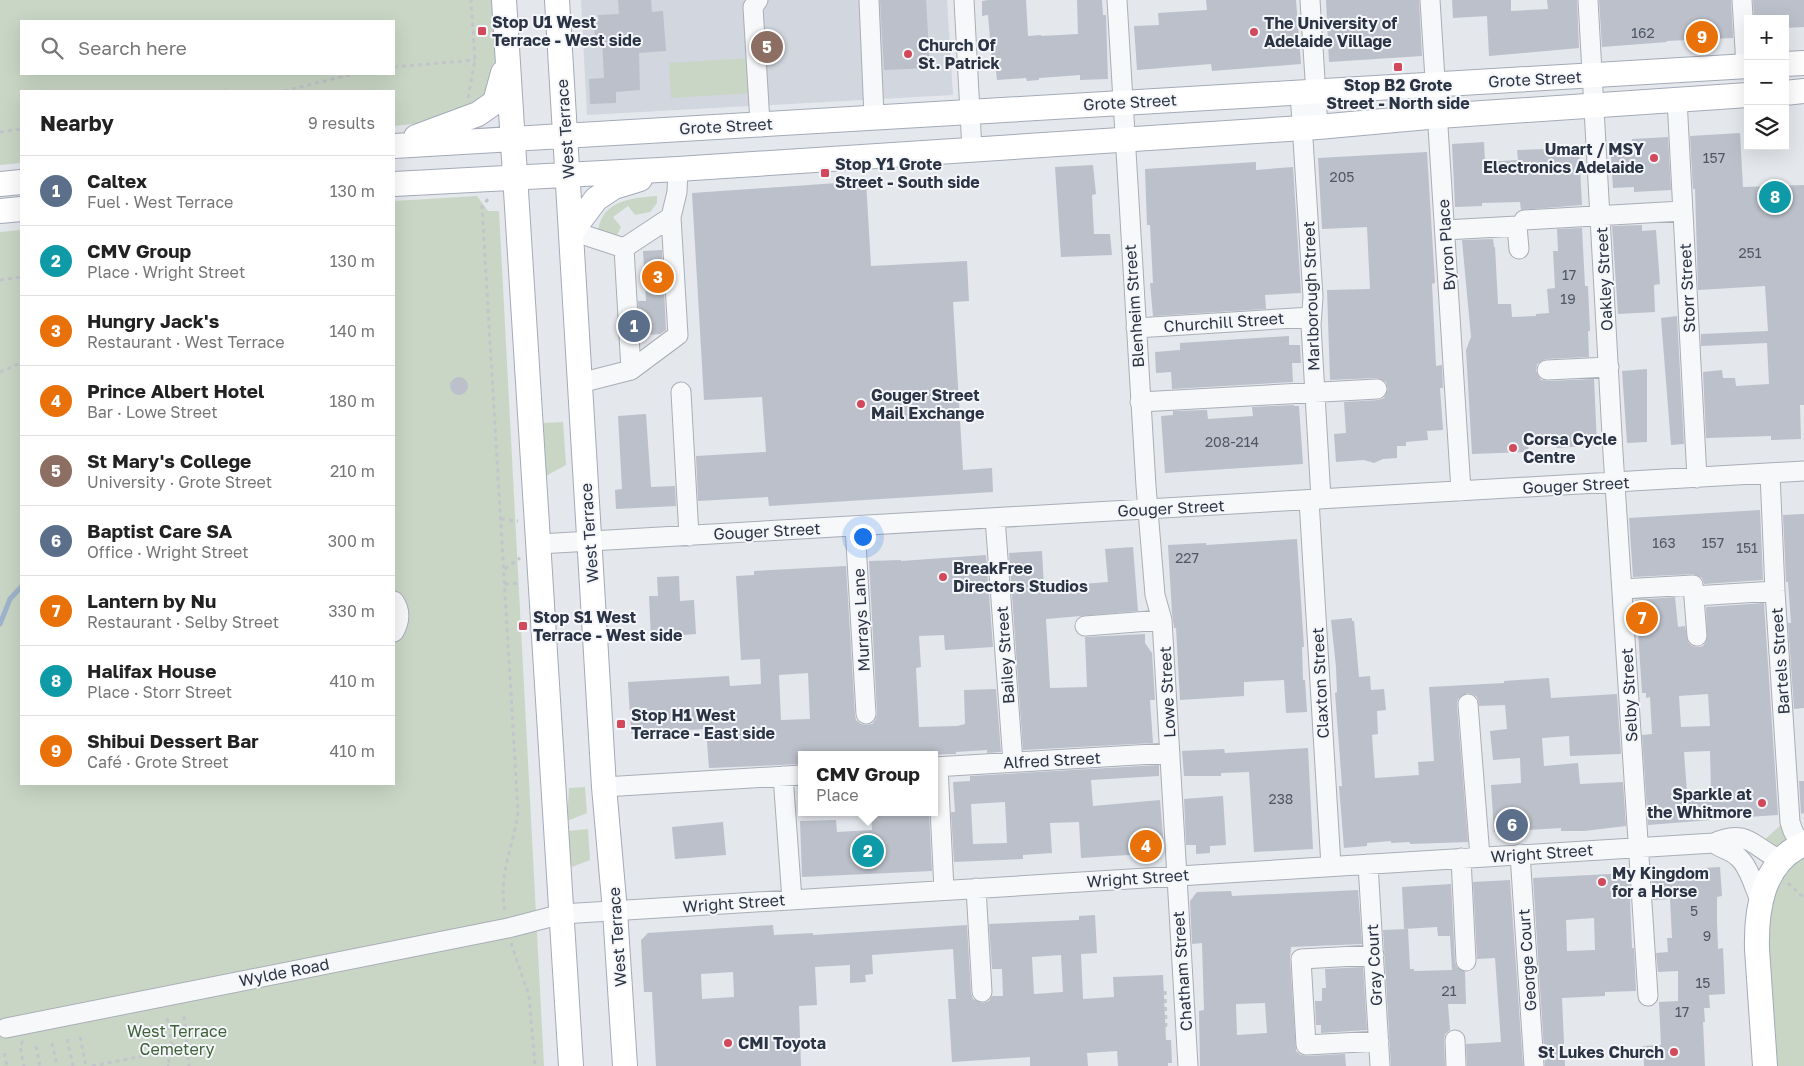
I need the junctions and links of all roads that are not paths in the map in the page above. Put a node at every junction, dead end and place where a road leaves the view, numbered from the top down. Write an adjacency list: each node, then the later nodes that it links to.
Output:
1 (504, 0): 11 (main road)
2 (557, 0): 30 (main road, West Terrace)
3 (758, 0): 28 (street)
4 (869, 0): 27 (street)
5 (964, 0): 25 (street)
6 (1117, 0): 23 (street, Blenheim Street)
7 (1310, 0): 19 (street, Marlborough Street)
8 (1430, 0): 17 (street, Byron Place)
9 (1588, 0): 16 (street, Oakley Street)
10 (1742, 0): 12 (street)
11 (508, 55): 31 (main road); 33 (main road)
12 (1747, 60)
13 (1804, 63): 14 (main road)
14 (1789, 64)
15 (1744, 66): 16 (main road, Grote Street)
16 (1592, 75): 17 (main road, Grote Street); 24 (street, Oakley Street)
17 (1436, 84): 19 (main road, Grote Street); 26 (street, Byron Place)
18 (1804, 91): 20 (main road)
19 (1308, 92): 23 (main road, Grote Street); 29 (street, Marlborough Street)
20 (1789, 92)
21 (1744, 95): 22 (main road, Grote Street)
22 (1677, 99): 24 (main road, Grote Street); 44 (street, Storr Street)
23 (1122, 103): 25 (main road, Grote Street); 32 (street, Blenheim Street)
24 (1595, 105): 26 (main road, Grote Street); 45 (street, Oakley Street)
25 (970, 111): 27 (main road, Grote Street); 35 (street)
26 (1438, 116): 29 (main road, Grote Street); 48 (street, Byron Place)
27 (874, 117): 28 (main road, Grote Street)
28 (760, 124): 30 (main road, Grote Street)
29 (1311, 127): 32 (main road, Grote Street); 52 (street, Marlborough Street)
30 (566, 135): 31 (main road, Grote Street); 37 (main road, West Terrace)
31 (513, 138): 34 (main road, Grote Street); 38 (main road)
32 (1124, 140): 35 (main road, Grote Street); 53 (street, Blenheim Street)
33 (395, 146)
34 (395, 146)
35 (972, 150): 36 (main road, Grote Street)
36 (673, 170): 37 (main road, Grote Street); 46 (street); 49 (main road)
37 (568, 175): 38 (main road, Grote Street); 49 (main road, West Terrace)
38 (515, 178): 41 (main road, Grote Street); 73 (main road)
39 (20, 182): 40 (main road)
40 (0, 184)
41 (395, 184)
42 (20, 209): 43 (main road)
43 (0, 211)
44 (1682, 211): 45 (street); 64 (street, Storr Street)
45 (1600, 216): 47 (street); 54 (street, Oakley Street)
46 (671, 217): 50 (street); 55 (street)
47 (1524, 220)
48 (1445, 230): 51 (street); 66 (street, Byron Place)
49 (572, 231): 50 (street); 57 (main road, West Terrace)
50 (624, 248): 55 (street)
51 (1519, 249)
52 (1311, 317): 53 (street, Churchill Street); 60 (street, Marlborough Street)
53 (1136, 328): 61 (street, Blenheim Street)
54 (1609, 367): 56 (street); 65 (street, Oakley Street)
55 (631, 370): 57 (street)
56 (1547, 370)
57 (580, 383): 72 (main road, West Terrace)
58 (1377, 389): 60 (street)
59 (680, 392): 71 (street)
60 (1315, 392): 61 (street); 67 (street, Marlborough Street)
61 (1140, 402): 68 (street, Blenheim Street)
62 (1804, 472): 63 (street, Gouger Street)
63 (1770, 473): 64 (street, Gouger Street); 75 (street, Bartels Street)
64 (1697, 478): 65 (street, Gouger Street)
65 (1616, 482): 66 (street, Gouger Street); 74 (street, Selby Street)
66 (1461, 491): 67 (street, Gouger Street)
67 (1315, 500): 68 (street, Gouger Street); 97 (street, Claxton Street)
68 (1148, 509): 69 (street, Gouger Street); 78 (street, Lowe Street)
69 (995, 518): 70 (street, Gouger Street); 85 (street, Bailey Street)
70 (855, 526): 71 (street, Gouger Street); 83 (street, Murrays Lane)
71 (689, 536): 72 (street, Gouger Street)
72 (590, 541): 73 (street, Gouger Street); 88 (main road, West Terrace)
73 (539, 544): 105 (main road)
74 (1622, 589): 76 (street); 92 (street, Selby Street)
75 (1775, 591): 76 (street); 91 (street, Bartels Street)
76 (1694, 596): 81 (street)
77 (395, 602): 80 (street)
78 (1162, 620): 79 (street); 84 (street, Lowe Street)
79 (1084, 626)
80 (395, 630)
81 (1696, 636)
82 (1468, 704): 94 (street)
83 (866, 714)
84 (1170, 752): 85 (street, Alfred Street); 99 (street, Lowe Street)
85 (1013, 762): 86 (street, Alfred Street)
86 (938, 767)
87 (793, 776): 88 (street); 102 (street)
88 (604, 787): 104 (main road, West Terrace)
89 (938, 798): 101 (street)
90 (1714, 842): 92 (street, Wright Street); 98 (street, Wright Street); 103 (street)
91 (1802, 845): 98 (main road)
92 (1638, 847): 93 (street, Wright Street); 109 (street, Selby Street)
93 (1520, 854): 94 (street, Wright Street); 118 (street, George Court)
94 (1480, 857): 95 (street, Wright Street)
95 (1460, 858): 96 (street, Wright Street); 107 (street)
96 (1368, 864): 97 (street, Wright Street); 106 (street, Gray Court)
97 (1331, 866): 99 (street, Wright Street)
98 (1783, 870): 103 (main road)
99 (1176, 876): 100 (street, Wright Street); 115 (street, Chatham Street)
100 (976, 888): 101 (street, Wright Street); 108 (street)
101 (944, 890): 102 (street, Wright Street)
102 (792, 900): 104 (street, Wright Street)
103 (1760, 900): 119 (main road)
104 (615, 911): 105 (street, Wright Street); 114 (main road, West Terrace)
105 (562, 914): 110 (street, Wylde Road); 113 (main road)
106 (1374, 955): 112 (street, Gray Court); 112 (street)
107 (1466, 961)
108 (982, 992)
109 (1648, 996)
110 (6, 1028)
111 (1455, 1040): 117 (street)
112 (1379, 1042): 116 (street, Gray Court)
113 (571, 1066)
114 (625, 1066)
115 (1188, 1066)
116 (1380, 1066)
117 (1456, 1066)
118 (1534, 1066)
119 (1765, 1066)

